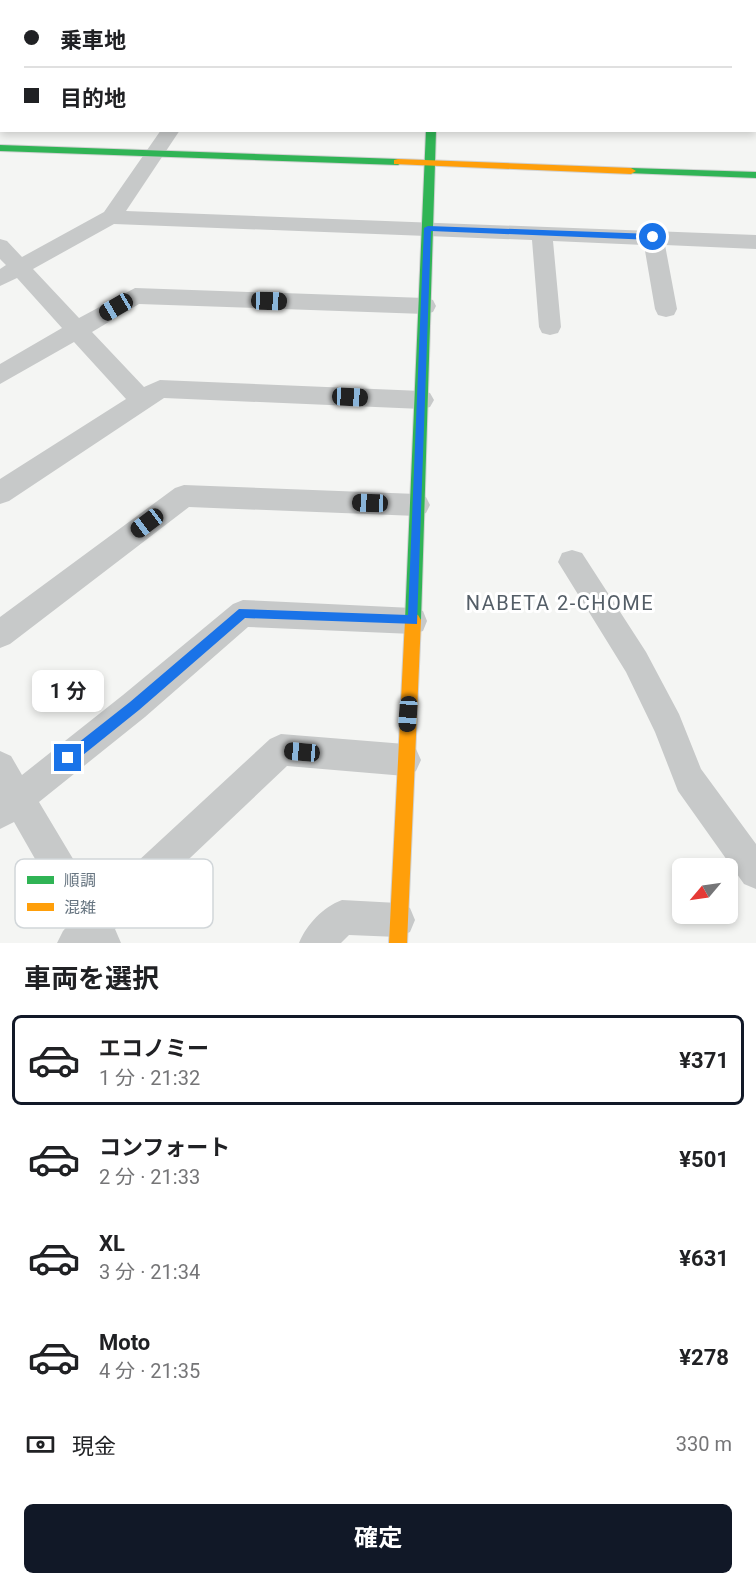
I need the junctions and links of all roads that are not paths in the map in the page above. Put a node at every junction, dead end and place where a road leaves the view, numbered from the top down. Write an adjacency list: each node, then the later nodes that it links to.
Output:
1 (170, 132): 4 (street)
2 (431, 132): 5 (street)
3 (0, 147): 4 (street)
4 (155, 153): 5 (street); 7 (street)
5 (430, 164): 6 (street); 8 (street)
6 (756, 175)
7 (111, 217): 8 (street); 13 (street)
8 (428, 228): 9 (street); 15 (street)
9 (542, 234): 10 (street); 17 (street)
10 (653, 237): 11 (street); 16 (street)
11 (756, 242)
12 (0, 246): 13 (street)
13 (20, 267): 14 (street); 18 (street)
14 (0, 278)
15 (424, 306): 18 (street); 21 (street)
16 (666, 309)
17 (550, 327)
18 (77, 329): 19 (street); 20 (street)
19 (0, 375)
20 (141, 400): 21 (street); 22 (street)
21 (422, 400): 23 (street)
22 (0, 493)
23 (417, 505): 25 (street); 26 (street)
24 (572, 562): 32 (street)
25 (413, 621): 27 (street); 29 (street)
26 (0, 634)
27 (405, 760): 31 (street); 33 (street)
28 (0, 767): 29 (street)
29 (9, 805): 30 (street)
30 (42, 859)
31 (170, 859)
32 (756, 872)
33 (398, 931): 34 (street)
34 (317, 943)

